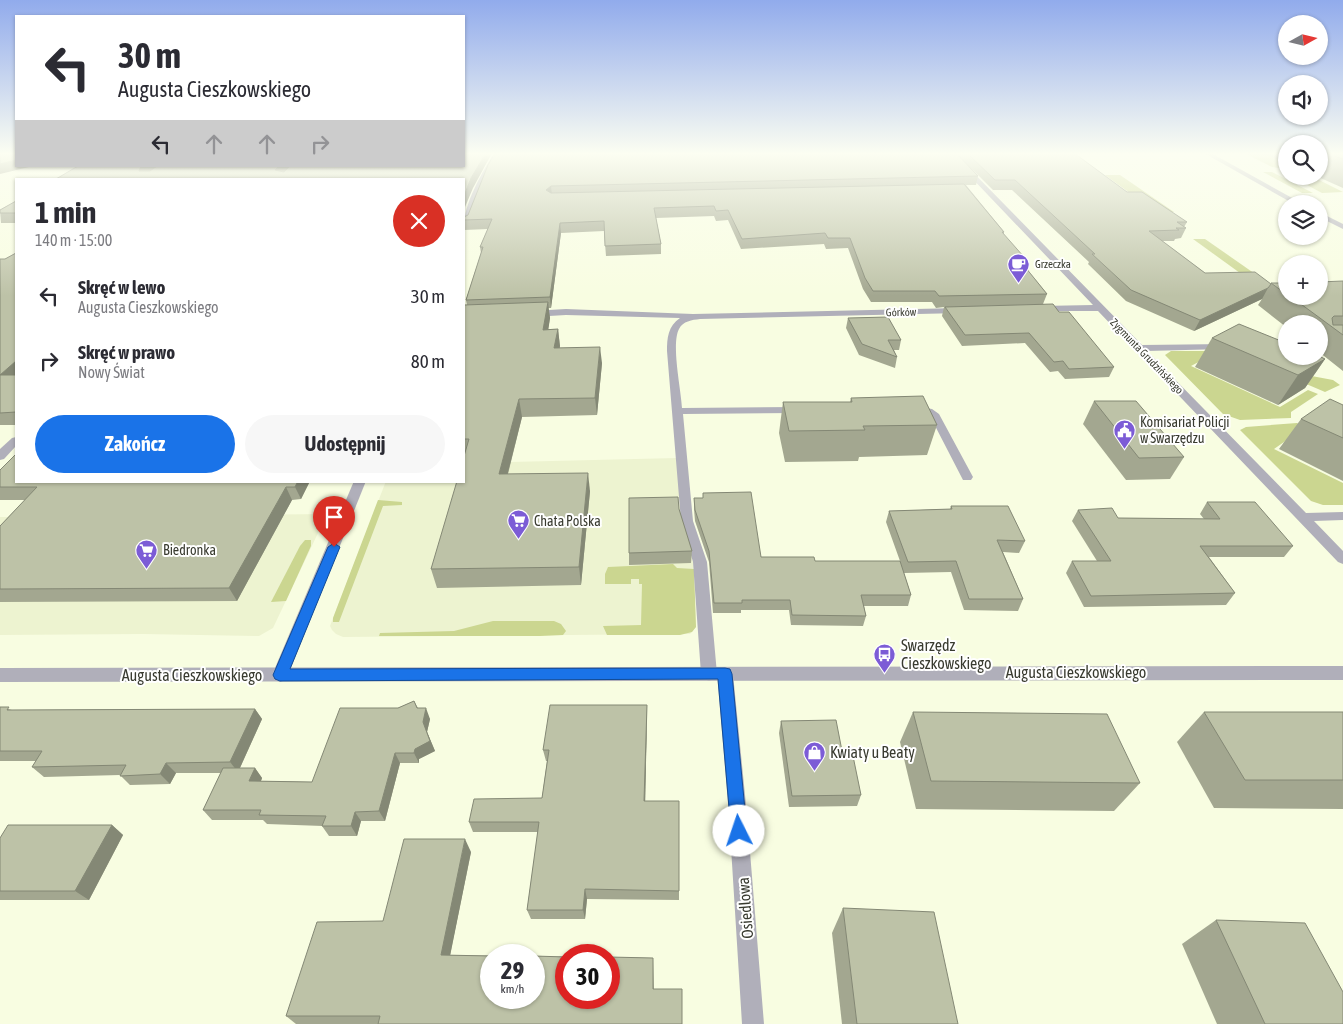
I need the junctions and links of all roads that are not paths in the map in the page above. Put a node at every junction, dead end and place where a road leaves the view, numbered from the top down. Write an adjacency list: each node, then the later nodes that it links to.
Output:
1 (474, 201): 4 (street)
2 (998, 201): 6 (street, Zygmunta Grudzińskiego)
3 (1328, 219): 5 (street)
4 (465, 222)
5 (1343, 227)
6 (1101, 308): 7 (street); 12 (street, Zygmunta Grudzińskiego)
7 (1032, 309)
8 (974, 310): 10 (street, Górków)
9 (519, 314): 10 (street, Górków)
10 (700, 316): 15 (street, Górków)
11 (1239, 345): 12 (street)
12 (1139, 348): 21 (street, Zygmunta Grudzińskiego)
13 (813, 410): 15 (street)
14 (900, 410): 18 (street)
15 (677, 411): 24 (street, Górków)
16 (15, 441): 17 (street)
17 (0, 456)
18 (967, 477)
19 (359, 483): 25 (street)
20 (1343, 516): 21 (street)
21 (1303, 517): 22 (street, Zygmunta Grudzińskiego)
22 (1343, 558)
23 (1343, 673): 24 (street, Augusta Cieszkowskiego)
24 (717, 674): 25 (street, Augusta Cieszkowskiego); 27 (street, Osiedlowa)
25 (280, 675): 26 (street, Augusta Cieszkowskiego)
26 (0, 676)
27 (753, 1024)

